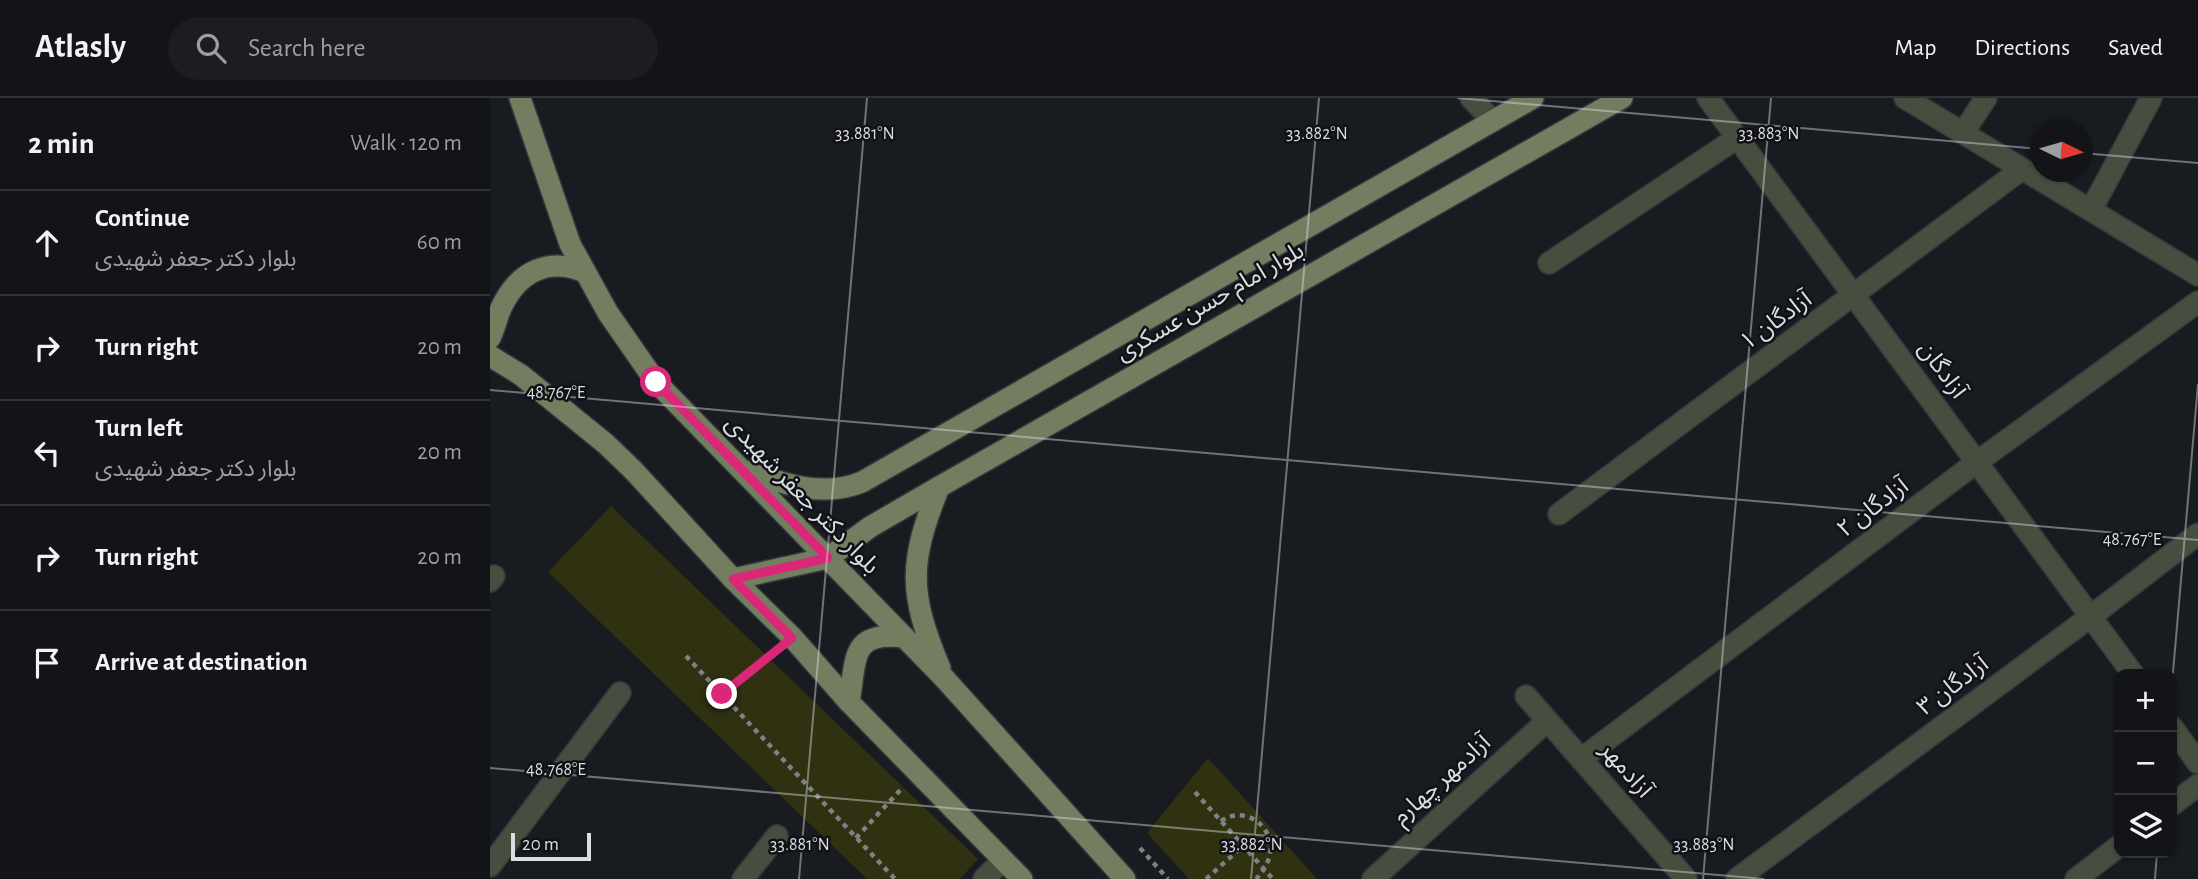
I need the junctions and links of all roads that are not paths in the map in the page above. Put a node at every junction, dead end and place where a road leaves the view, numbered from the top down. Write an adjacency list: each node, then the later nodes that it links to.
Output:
1 (520, 98): 15 (main road, بلوار دکتر جعفر شهیدی)
2 (1471, 98): 9 (street)
3 (1533, 98): 9 (main road, بلوار امام حسن عسکری)
4 (1622, 98): 23 (main road, بلوار امام حسن عسکری)
5 (1707, 98): 11 (street, آزادگان)
6 (1905, 98): 10 (street)
7 (1986, 98): 10 (street)
8 (2151, 98): 13 (street)
9 (1493, 121): 22 (main road, بلوار امام حسن عسکری)
10 (1963, 133): 12 (street)
11 (1737, 138): 14 (street); 17 (street, آزادگان)
12 (2022, 169): 13 (street); 17 (street, آزادگان ۱)
13 (2091, 210): 16 (street)
14 (1549, 263)
15 (585, 272): 19 (main road); 22 (main road, بلوار دکتر جعفر شهیدی)
16 (2198, 275)
17 (1854, 296): 21 (street, آزادگان); 24 (street, آزادگان ۱)
18 (2198, 302): 21 (street, آزادگان ۲)
19 (490, 338)
20 (490, 356): 27 (main road)
21 (1977, 462): 28 (street, آزادگان); 37 (street, آزادگان ۲)
22 (740, 470): 26 (main road, بلوار دکتر جعفر شهیدی)
23 (939, 487): 26 (main road, بلوار امام حسن عسکری); 31 (main road)
24 (1559, 514)
25 (2198, 534): 28 (street, آزادگان ۳)
26 (828, 558): 27 (main road); 29 (main road, بلوار دکتر جعفر شهیدی)
27 (733, 579): 34 (main road)
28 (2090, 617): 30 (street, آزادگان); 51 (street, آزادگان ۳)
29 (904, 637): 31 (main road, بلوار دکتر جعفر شهیدی); 34 (main road)
30 (2129, 669)
31 (945, 679): 49 (main road, بلوار دکتر جعفر شهیدی)
32 (621, 693): 44 (street)
33 (1526, 696): 35 (street, آزادمهر)
34 (849, 702): 43 (main road)
35 (1547, 721): 37 (street, آزادمهر); 50 (street, آزادمهر چهارم)
36 (2176, 732): 38 (street)
37 (1581, 759): 45 (street, آزادمهر)
38 (2198, 763)
39 (2198, 785): 40 (street)
40 (2177, 802)
41 (777, 836): 46 (street)
42 (2114, 850): 52 (street)
43 (1003, 860): 47 (street); 48 (main road)
44 (490, 866)
45 (1683, 878)
46 (743, 879)
47 (984, 879)
48 (1022, 879)
49 (1125, 879)
50 (1373, 879)
51 (1737, 879)
52 (2076, 879)

